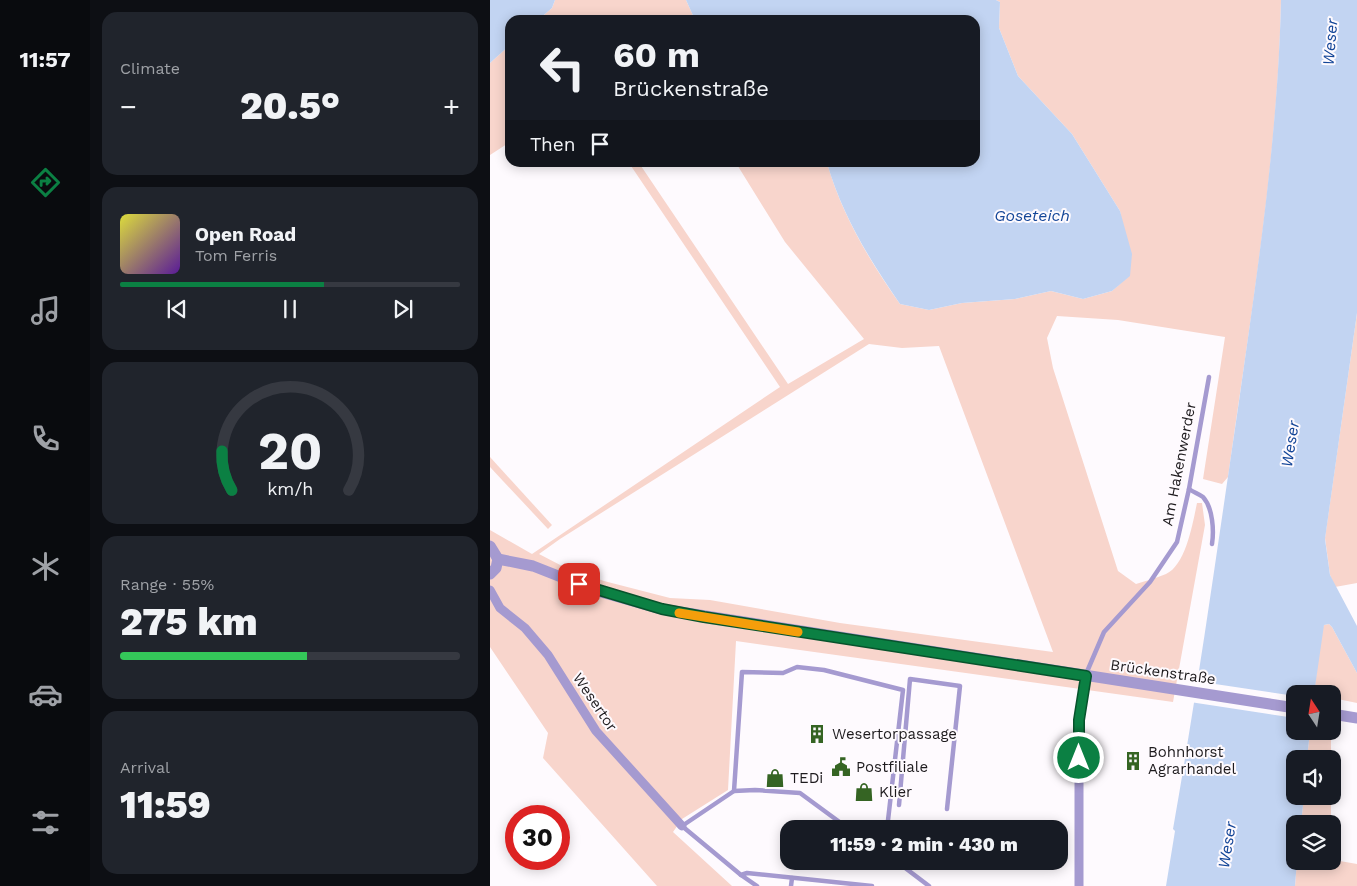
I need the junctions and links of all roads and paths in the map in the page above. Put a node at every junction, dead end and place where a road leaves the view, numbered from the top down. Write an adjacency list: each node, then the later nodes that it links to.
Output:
1 (1209, 377): 2 (lane, Am Hakenwerder)
2 (1189, 490): 3 (lane); 8 (lane, Am Hakenwerder)
3 (1212, 544)
4 (490, 546): 5 (street)
5 (498, 559): 6 (street); 8 (street, Brückenstraße)
6 (490, 574)
7 (490, 590): 17 (street, Wesertor)
8 (1086, 676): 9 (street, Brückenstraße); 25 (street)
9 (1286, 707)
10 (1341, 715): 11 (street)
11 (1357, 718)
12 (734, 791): 15 (lane); 16 (lane); 17 (lane)
13 (899, 805): 14 (lane)
14 (947, 809)
15 (837, 820)
16 (888, 820)
17 (682, 826): 19 (lane)
18 (908, 870): 24 (lane)
19 (740, 874): 20 (lane); 21 (lane)
20 (792, 878): 22 (lane); 23 (lane)
21 (757, 886)
22 (791, 886)
23 (872, 886)
24 (929, 886)
25 (1079, 886)

